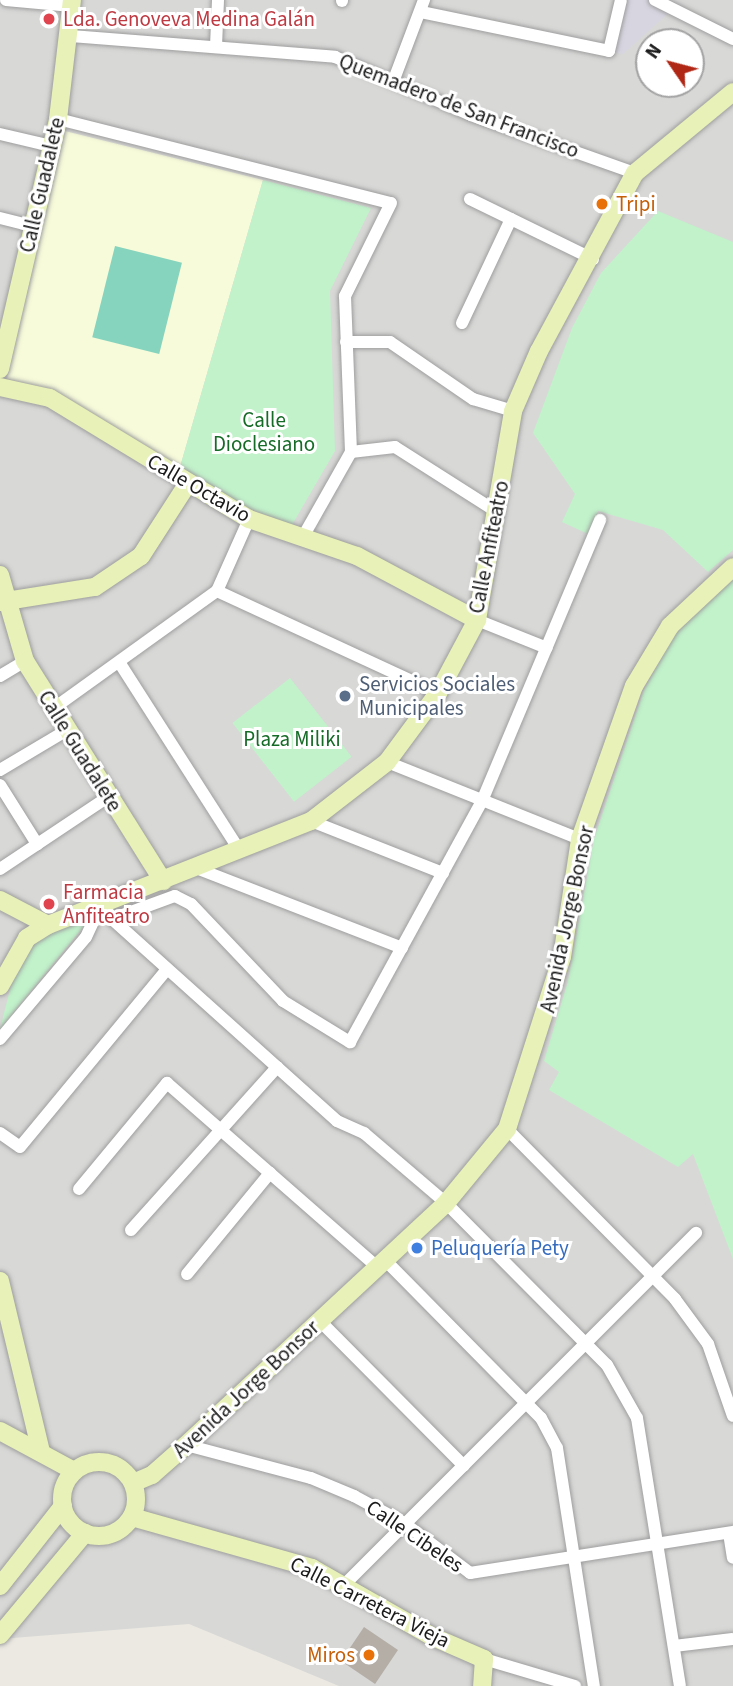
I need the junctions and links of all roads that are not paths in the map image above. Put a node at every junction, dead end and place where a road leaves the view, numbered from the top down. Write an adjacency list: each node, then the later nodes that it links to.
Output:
1 (6, 0): 5 (street)
2 (218, 0): 9 (street)
3 (621, 0): 6 (street)
4 (655, 0): 8 (street)
5 (72, 3): 7 (street, Calle Guadalete)
6 (423, 6): 10 (street)
7 (71, 36): 9 (street, Quemadero de San Francisco); 12 (street, Calle Guadalete)
8 (733, 39)
9 (216, 46): 10 (street, Quemadero de San Francisco)
10 (393, 82): 15 (street, Quemadero de San Francisco)
11 (733, 92): 15 (street, Calle Anfiteatro)
12 (58, 119): 14 (street, Calle Guadalete); 23 (street)
13 (0, 134): 14 (street)
14 (51, 146): 19 (street, Calle Guadalete)
15 (635, 173): 20 (street, Calle Anfiteatro)
16 (470, 199): 18 (street)
17 (0, 218): 19 (street)
18 (511, 219): 20 (street); 22 (street)
19 (33, 226): 21 (street, Calle Guadalete)
20 (593, 259): 26 (street, Calle Anfiteatro)
21 (7, 304): 24 (street, Calle Guadalete)
22 (462, 323)
23 (346, 342): 26 (street); 27 (street)
24 (0, 369)
25 (0, 387): 28 (street, Calle Octavio)
26 (513, 411): 29 (street, Calle Anfiteatro)
27 (351, 452): 29 (street); 32 (street)
28 (188, 483): 30 (street, Calle Octavio); 36 (street)
29 (497, 512): 37 (street, Calle Anfiteatro)
30 (249, 519): 32 (street, Calle Octavio); 35 (street)
31 (600, 520): 38 (street)
32 (303, 537): 37 (street, Calle Octavio)
33 (733, 567): 51 (street, Avenida Jorge Bonsor)
34 (0, 575): 36 (street, Calle Guadalete)
35 (217, 591): 40 (street); 42 (street)
36 (4, 602): 39 (street, Calle Guadalete)
37 (477, 620): 38 (street); 42 (street, Calle Anfiteatro)
38 (547, 648): 49 (street)
39 (25, 662): 41 (street); 43 (street, Calle Guadalete)
40 (121, 665): 43 (street); 53 (street)
41 (0, 676)
42 (438, 693): 45 (street, Calle Anfiteatro)
43 (54, 708): 44 (street, Calle Guadalete)
44 (67, 730): 46 (street); 48 (street, Calle Guadalete)
45 (387, 762): 49 (street); 50 (street, Calle Anfiteatro)
46 (0, 770)
47 (0, 785): 52 (street)
48 (108, 797): 52 (street); 57 (street, Calle Guadalete)
49 (482, 801): 51 (street); 56 (street)
50 (311, 821): 53 (street, Calle Anfiteatro); 56 (street)
51 (580, 839): 68 (street, Avenida Jorge Bonsor)
52 (37, 845): 55 (street)
53 (240, 851): 54 (street, Calle Anfiteatro)
54 (196, 868): 57 (street, Calle Anfiteatro); 62 (street)
55 (0, 869)
56 (443, 873): 62 (street)
57 (163, 881): 59 (street, Calle Anfiteatro)
58 (0, 900): 61 (street)
59 (102, 902): 60 (street); 61 (street, Calle Anfiteatro); 65 (street)
60 (112, 919): 62 (street); 63 (street)
61 (48, 925): 64 (street, Calle Anfiteatro)
62 (401, 948)
63 (167, 969): 66 (street); 69 (street)
64 (0, 986)
65 (0, 1039)
66 (277, 1067): 67 (street); 72 (street)
67 (219, 1128): 70 (street); 71 (street); 73 (street)
68 (507, 1129): 72 (street, Avenida Jorge Bonsor); 77 (street)
69 (0, 1133)
70 (270, 1173): 75 (street); 76 (street)
71 (79, 1189)
72 (446, 1203): 75 (street, Avenida Jorge Bonsor); 81 (street)
73 (131, 1230)
74 (696, 1233): 77 (street)
75 (381, 1263): 79 (street, Avenida Jorge Bonsor); 82 (street)
76 (187, 1274)
77 (652, 1276): 81 (street); 83 (street)
78 (0, 1281): 80 (street)
79 (320, 1321): 85 (street, Avenida Jorge Bonsor); 87 (street)
80 (6, 1335): 86 (street)
81 (586, 1343): 82 (street); 95 (street)
82 (526, 1402): 87 (street); 96 (street)
83 (733, 1416)
84 (0, 1431): 86 (street)
85 (186, 1445): 89 (street, Avenida Jorge Bonsor); 92 (street, Calle Cibeles)
86 (41, 1452): 88 (street)
87 (464, 1466): 92 (street)
88 (74, 1471): 89 (street); 90 (street)
89 (133, 1483): 91 (street)
90 (63, 1506): 94 (street); 99 (street)
91 (132, 1517): 94 (street); 98 (street, Calle Carretera Vieja)
92 (404, 1523): 96 (street, Calle Cibeles); 98 (street)
93 (731, 1532): 95 (street, Calle Cibeles); 97 (street)
94 (85, 1533): 100 (street)
95 (658, 1544): 96 (street, Calle Cibeles); 102 (street)
96 (576, 1557): 106 (street)
97 (733, 1558)
98 (344, 1585): 103 (street, Calle Carretera Vieja)
99 (0, 1586)
100 (0, 1635)
101 (733, 1639): 102 (street)
102 (674, 1646): 107 (street)
103 (484, 1659): 104 (street); 105 (street, Calle Carretera Vieja)
104 (482, 1686)
105 (575, 1686)
106 (594, 1686)
107 (680, 1686)

